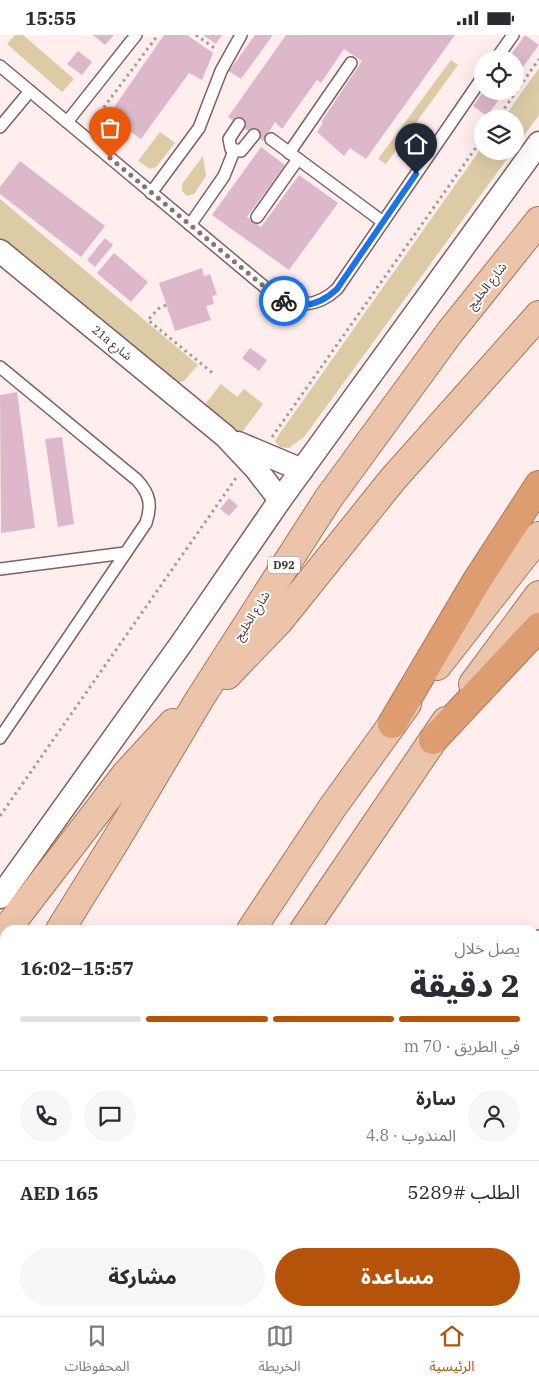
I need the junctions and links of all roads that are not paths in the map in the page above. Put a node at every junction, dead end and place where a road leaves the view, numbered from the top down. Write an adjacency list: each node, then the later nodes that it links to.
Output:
1 (136, 35): 9 (lane)
2 (241, 35): 17 (lane)
3 (513, 35): 4 (lane)
4 (502, 50)
5 (351, 63): 16 (lane)
6 (0, 66): 7 (lane)
7 (30, 91): 9 (lane); 11 (lane)
8 (474, 91): 20 (lane)
9 (67, 122): 17 (lane)
10 (239, 124): 15 (lane)
11 (0, 127)
12 (254, 135): 15 (lane)
13 (271, 139): 16 (lane)
14 (539, 143): 26 (street)
15 (234, 151): 21 (lane)
16 (294, 156): 18 (lane); 20 (lane)
17 (151, 193): 21 (lane)
18 (257, 217)
19 (539, 221): 34 (main road, شارع الخليج / D92)
20 (383, 222): 21 (lane)
21 (190, 225)
22 (0, 251): 25 (street, 21a شارع)
23 (539, 315): 34 (main road)
24 (0, 367): 30 (lane)
25 (245, 450): 26 (street, 21a شارع); 28 (street, 21a شارع)
26 (302, 470): 28 (street)
27 (539, 485): 35 (highway)
28 (280, 500): 38 (street)
29 (539, 536): 35 (main road)
30 (125, 553): 31 (lane); 36 (lane)
31 (0, 569)
32 (539, 595): 37 (main road)
33 (539, 627): 37 (highway)
34 (199, 700): 39 (main road); 40 (main road, شارع الخليج / D92)
35 (392, 723): 41 (main road)
36 (0, 738)
37 (432, 740): 42 (main road)
38 (0, 897)
39 (9, 925)
40 (63, 925)
41 (254, 925)
42 (307, 925)

